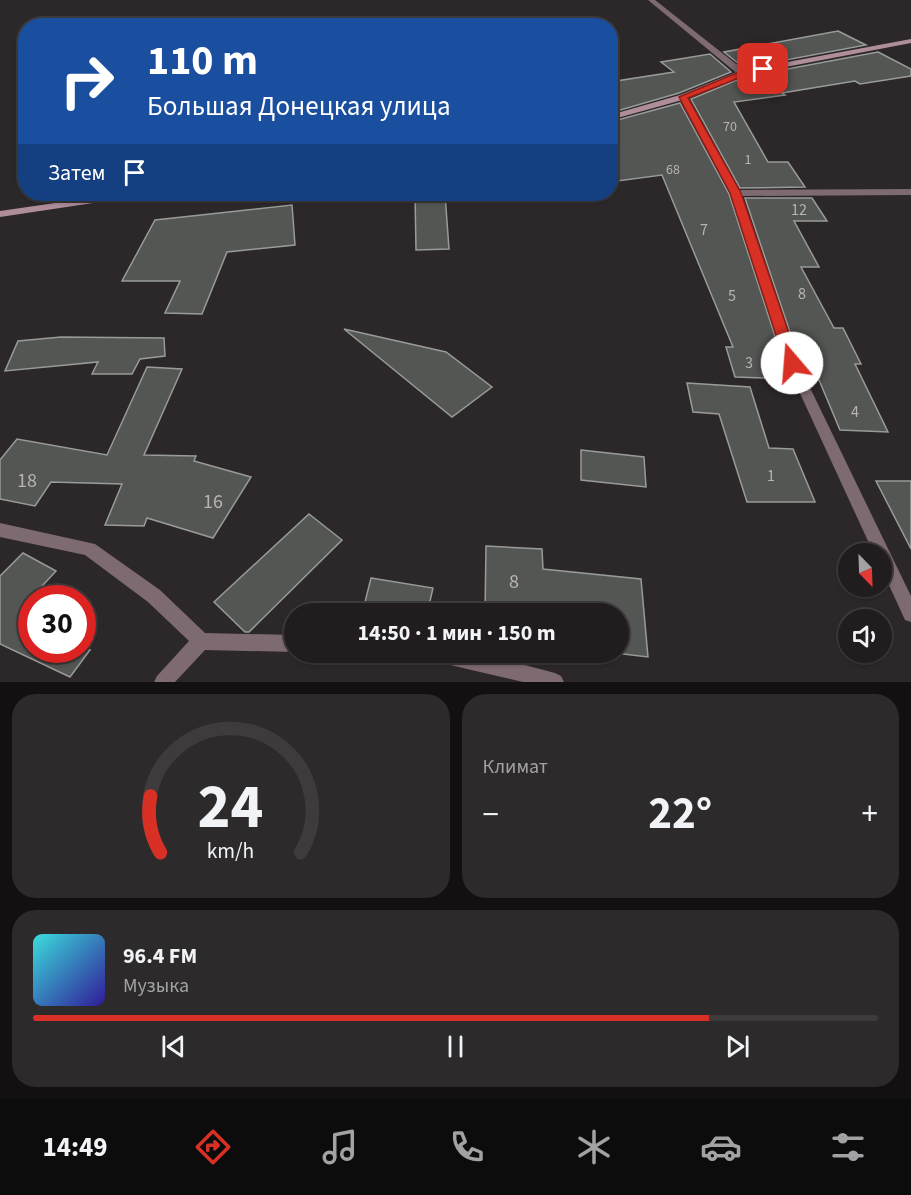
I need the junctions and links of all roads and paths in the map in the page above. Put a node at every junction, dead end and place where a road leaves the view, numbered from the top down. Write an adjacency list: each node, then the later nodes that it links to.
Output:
1 (651, 0): 3 (street)
2 (911, 41): 3 (street)
3 (742, 74): 4 (street)
4 (683, 97): 5 (street); 7 (street)
5 (618, 116)
6 (911, 192): 7 (street)
7 (736, 193): 11 (street)
8 (86, 201): 9 (street)
9 (0, 214)
10 (0, 530): 12 (street)
11 (911, 614)
12 (201, 641): 13 (street); 15 (street)
13 (284, 644)
14 (484, 663): 16 (street)
15 (163, 682)
16 (555, 682)

